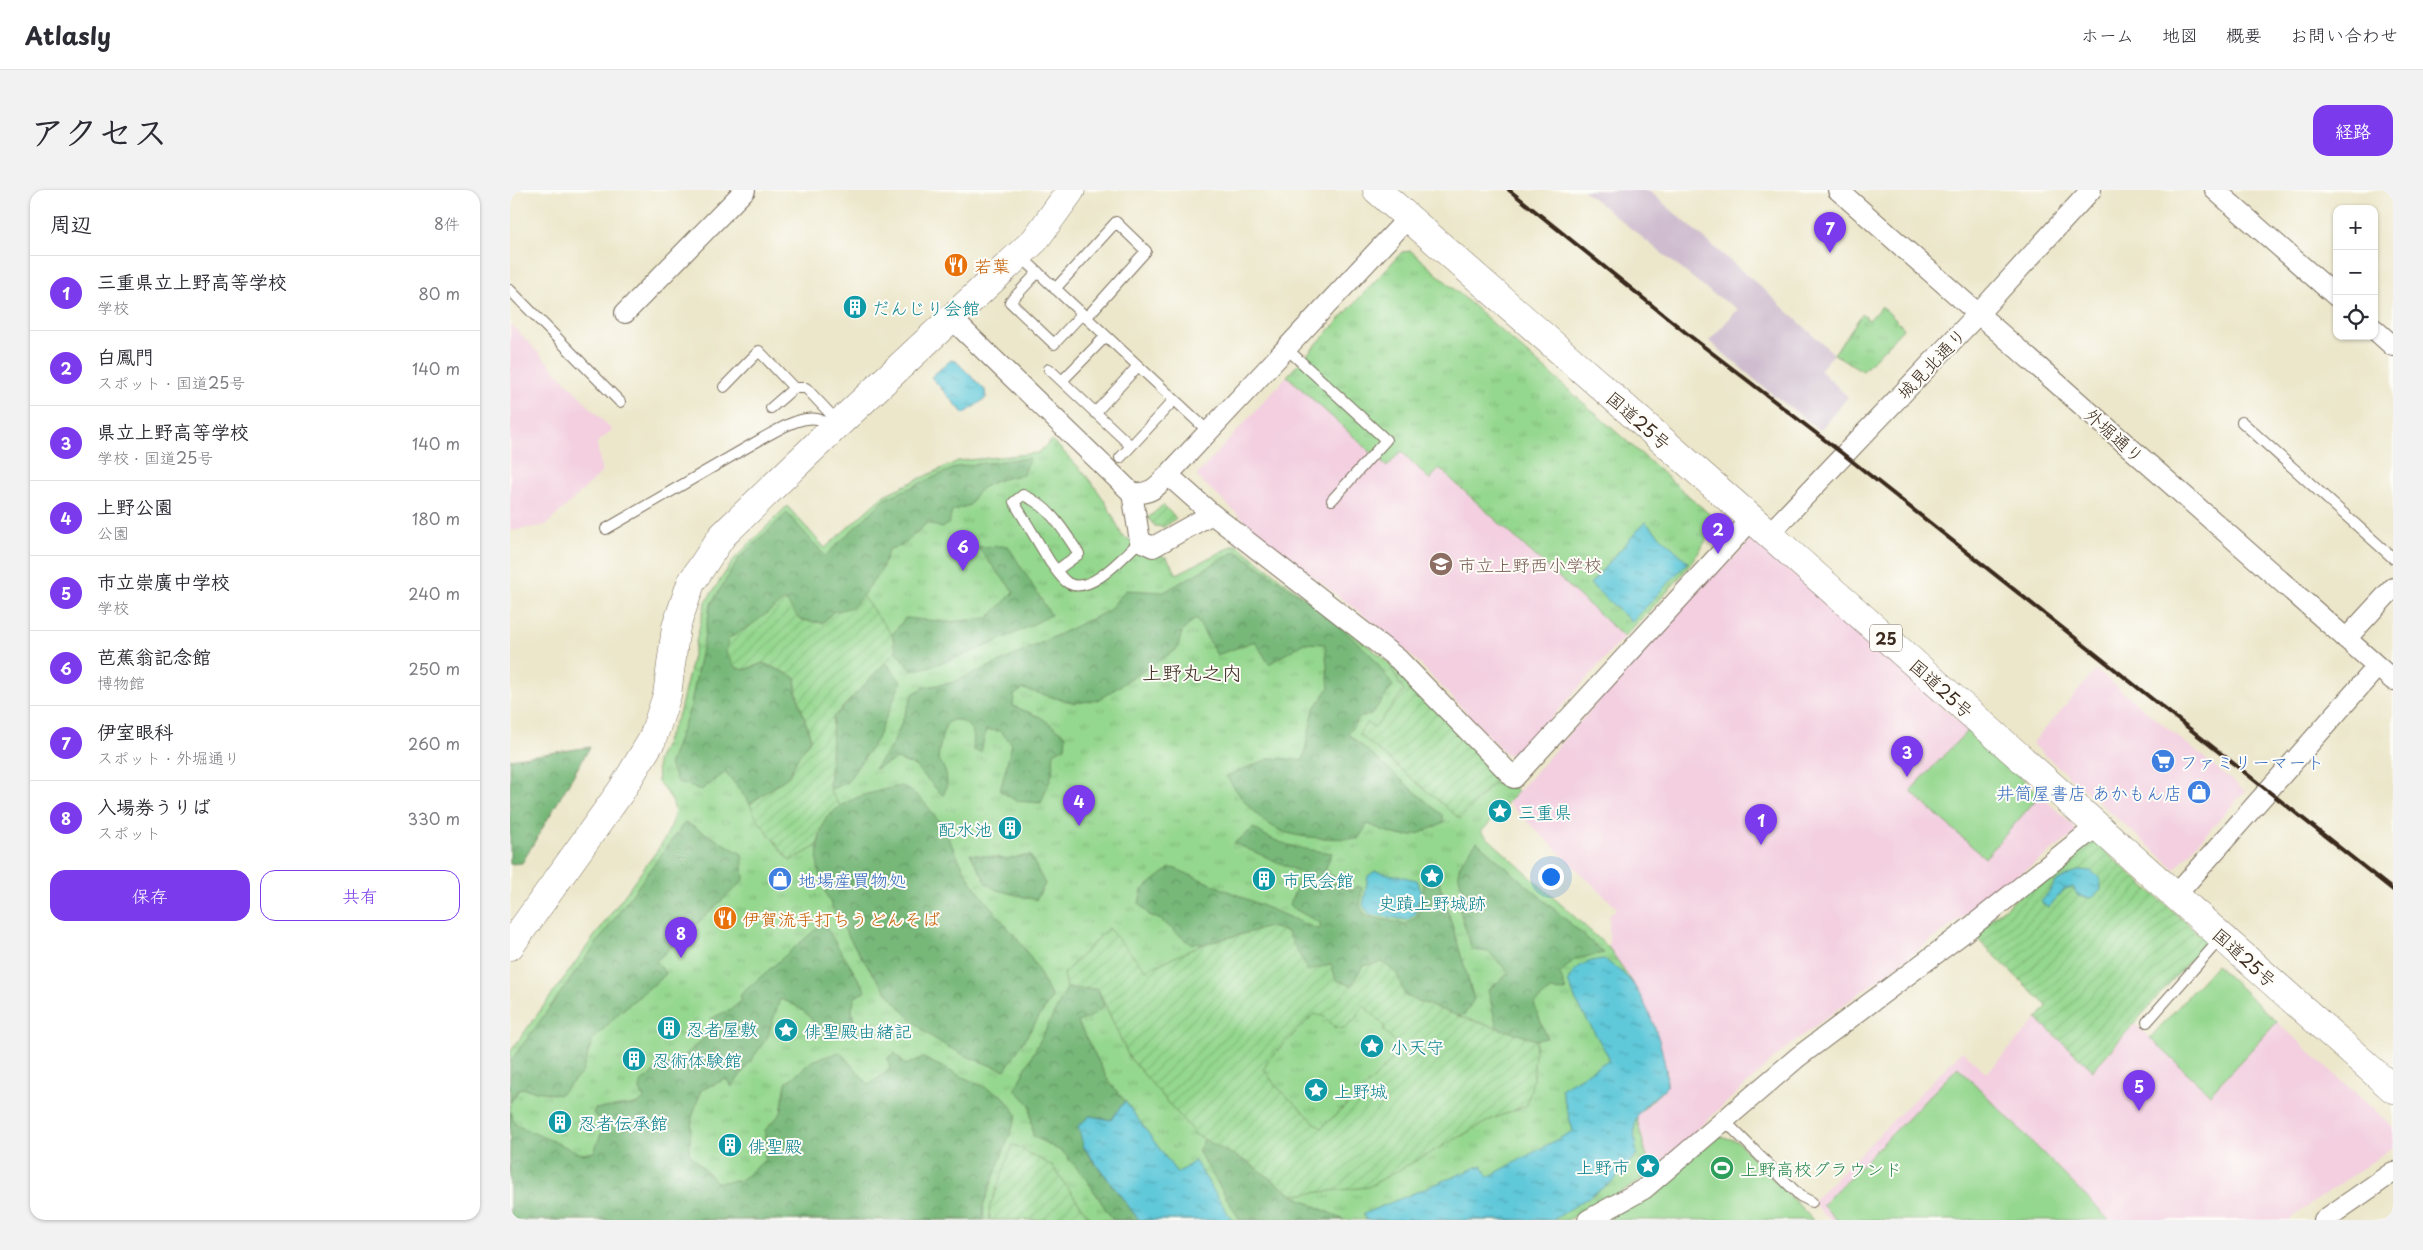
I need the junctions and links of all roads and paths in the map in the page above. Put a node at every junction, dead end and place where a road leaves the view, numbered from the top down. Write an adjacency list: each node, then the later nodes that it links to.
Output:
1 (745, 190): 13 (street)
2 (1071, 190): 16 (main road)
3 (1377, 190): 7 (main road, 国道25号 / 25)
4 (1838, 190): 14 (street, 外堀通り)
5 (2091, 190): 14 (street, 城見北通り)
6 (2215, 190): 12 (street)
7 (1409, 218): 20 (street); 39 (main road, 国道25号 / 25)
8 (1029, 264): 9 (lane)
9 (1038, 272): 10 (lane); 15 (lane)
10 (1055, 289): 15 (lane); 15 (lane)
11 (510, 290): 27 (lane)
12 (2335, 295)
13 (624, 313)
14 (1978, 314): 39 (street, 城見北通り); 45 (street, 外堀通り)
15 (1084, 316): 18 (lane)
16 (952, 319): 31 (main road); 36 (street)
17 (2378, 333): 19 (street)
18 (1106, 336): 21 (lane); 23 (lane)
19 (2393, 346)
20 (1286, 348): 32 (street); 37 (lane)
21 (1138, 366): 26 (lane); 29 (lane)
22 (1049, 369): 23 (lane)
23 (1062, 381): 29 (lane)
24 (724, 388): 25 (lane)
25 (794, 388): 28 (lane); 31 (lane)
26 (1174, 400): 32 (lane); 33 (lane)
27 (620, 402)
28 (772, 408)
29 (1096, 413): 33 (lane)
30 (2242, 422): 42 (lane)
31 (836, 426): 40 (lane); 51 (main road)
32 (1209, 432): 35 (street)
33 (1131, 446): 34 (lane)
34 (1120, 458)
35 (1168, 474): 36 (street); 38 (street)
36 (1132, 493): 41 (street)
37 (1332, 500)
38 (1212, 514): 39 (street, 城見北通り); 41 (street)
39 (1760, 526): 48 (main road, 国道25号 / 25)
40 (606, 529)
41 (1140, 541): 43 (lane)
42 (2393, 558)
43 (1056, 570): 43 (lane)
44 (2393, 588): 45 (street)
45 (2346, 639): 46 (street, 外堀通り)
46 (2377, 667): 47 (street, 外堀通り); 49 (street)
47 (2393, 680)
48 (2097, 826): 49 (main road, 国道25号 / 25); 54 (street)
49 (2176, 895): 50 (main road, 国道25号 / 25)
50 (2222, 936): 52 (lane); 53 (main road, 国道25号 / 25)
51 (510, 946)
52 (2147, 1022)
53 (2393, 1090)
54 (1724, 1120): 56 (lane); 57 (street)
55 (2393, 1172): 58 (street)
56 (1812, 1202)
57 (1588, 1220)
58 (2324, 1220)

